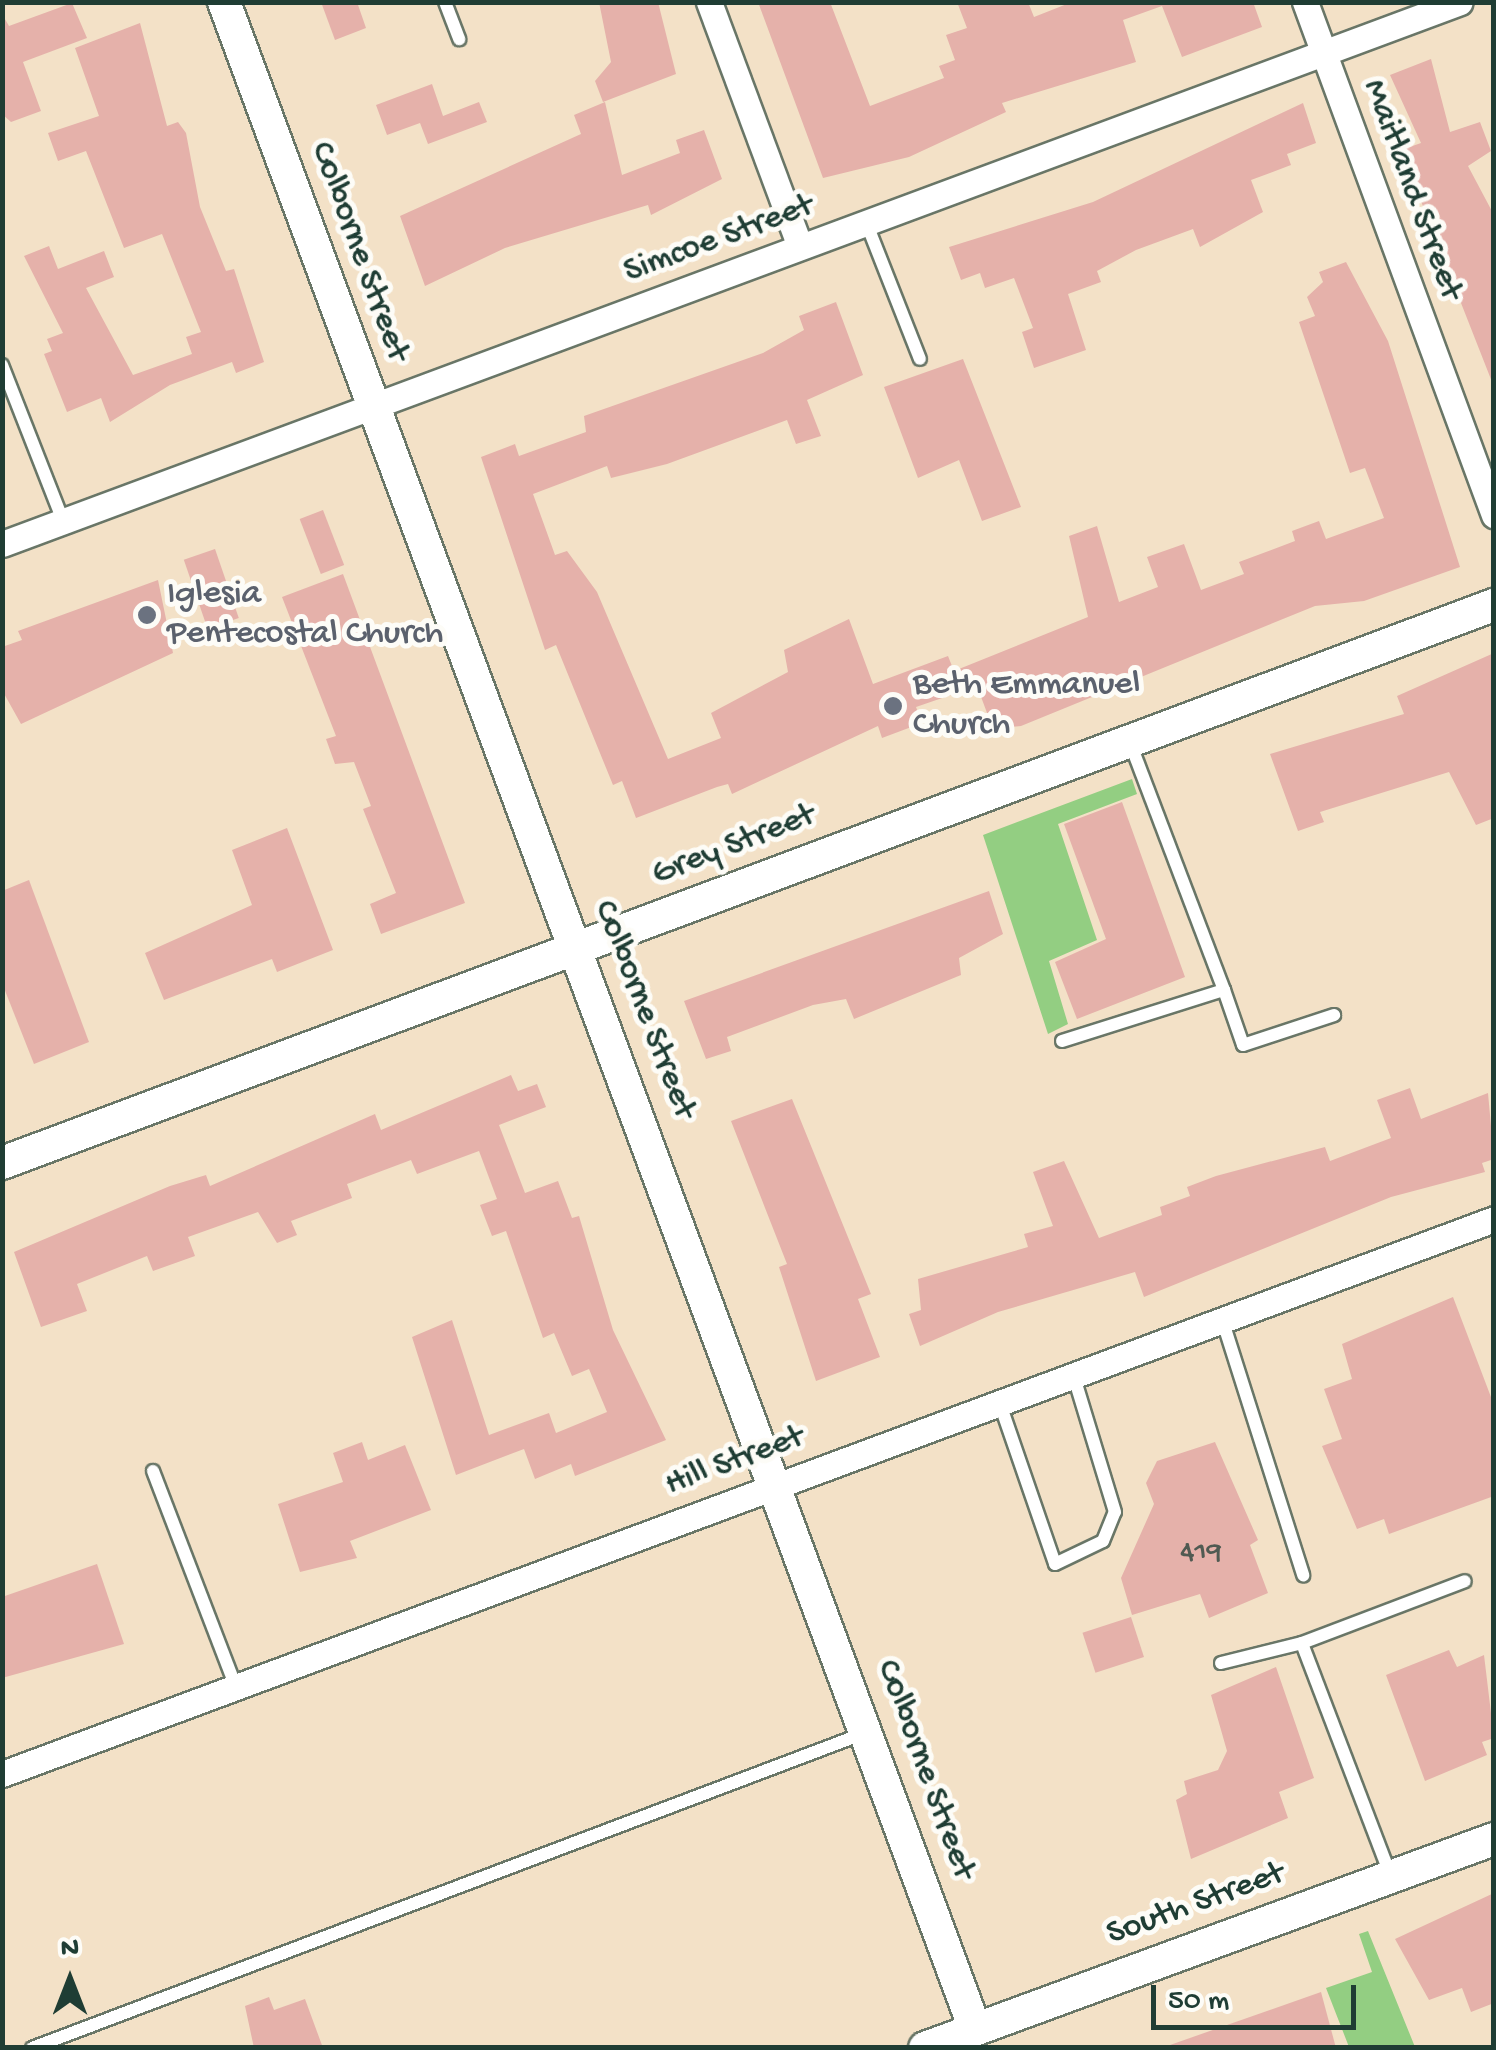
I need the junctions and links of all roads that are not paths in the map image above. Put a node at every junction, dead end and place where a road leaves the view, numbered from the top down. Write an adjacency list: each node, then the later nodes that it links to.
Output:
1 (224, 2): 12 (street, Colborne Street)
2 (446, 2): 6 (lane)
3 (709, 2): 9 (street)
4 (1304, 2): 7 (street, Maitland Street)
5 (1460, 2): 7 (street, Simcoe Street)
6 (458, 39)
7 (1323, 52): 8 (street, Simcoe Street); 13 (street, Maitland Street)
8 (866, 222): 9 (street, Simcoe Street); 10 (lane)
9 (800, 247): 12 (street, Simcoe Street)
10 (920, 359)
11 (2, 365): 14 (lane)
12 (373, 406): 14 (street, Simcoe Street); 18 (street, Colborne Street)
13 (1494, 514)
14 (63, 521): 15 (street, Simcoe Street)
15 (2, 544)
16 (1494, 605): 17 (street, Grey Street)
17 (1130, 741): 18 (street, Grey Street); 19 (lane)
18 (577, 948): 22 (street, Grey Street); 28 (street, Colborne Street)
19 (1224, 990): 20 (lane); 21 (lane)
20 (1334, 1014)
21 (1062, 1041)
22 (2, 1162)
23 (1494, 1219): 24 (street, Hill Street)
24 (1222, 1319): 25 (street, Hill Street); 29 (lane)
25 (1074, 1374): 26 (street, Hill Street); 26 (lane)
26 (1000, 1401): 28 (street, Hill Street)
27 (152, 1471): 33 (lane)
28 (777, 1483): 33 (street, Hill Street); 34 (street, Colborne Street)
29 (1303, 1575)
30 (1465, 1581): 31 (lane)
31 (1302, 1644): 32 (lane); 37 (lane)
32 (1221, 1664)
33 (236, 1686): 35 (street, Hill Street)
34 (866, 1733): 38 (street, Colborne Street); 39 (lane)
35 (2, 1774)
36 (1494, 1839): 37 (street, South Street)
37 (1391, 1876): 38 (street, South Street)
38 (978, 2038): 40 (street, South Street)
39 (32, 2048)
40 (925, 2048)

